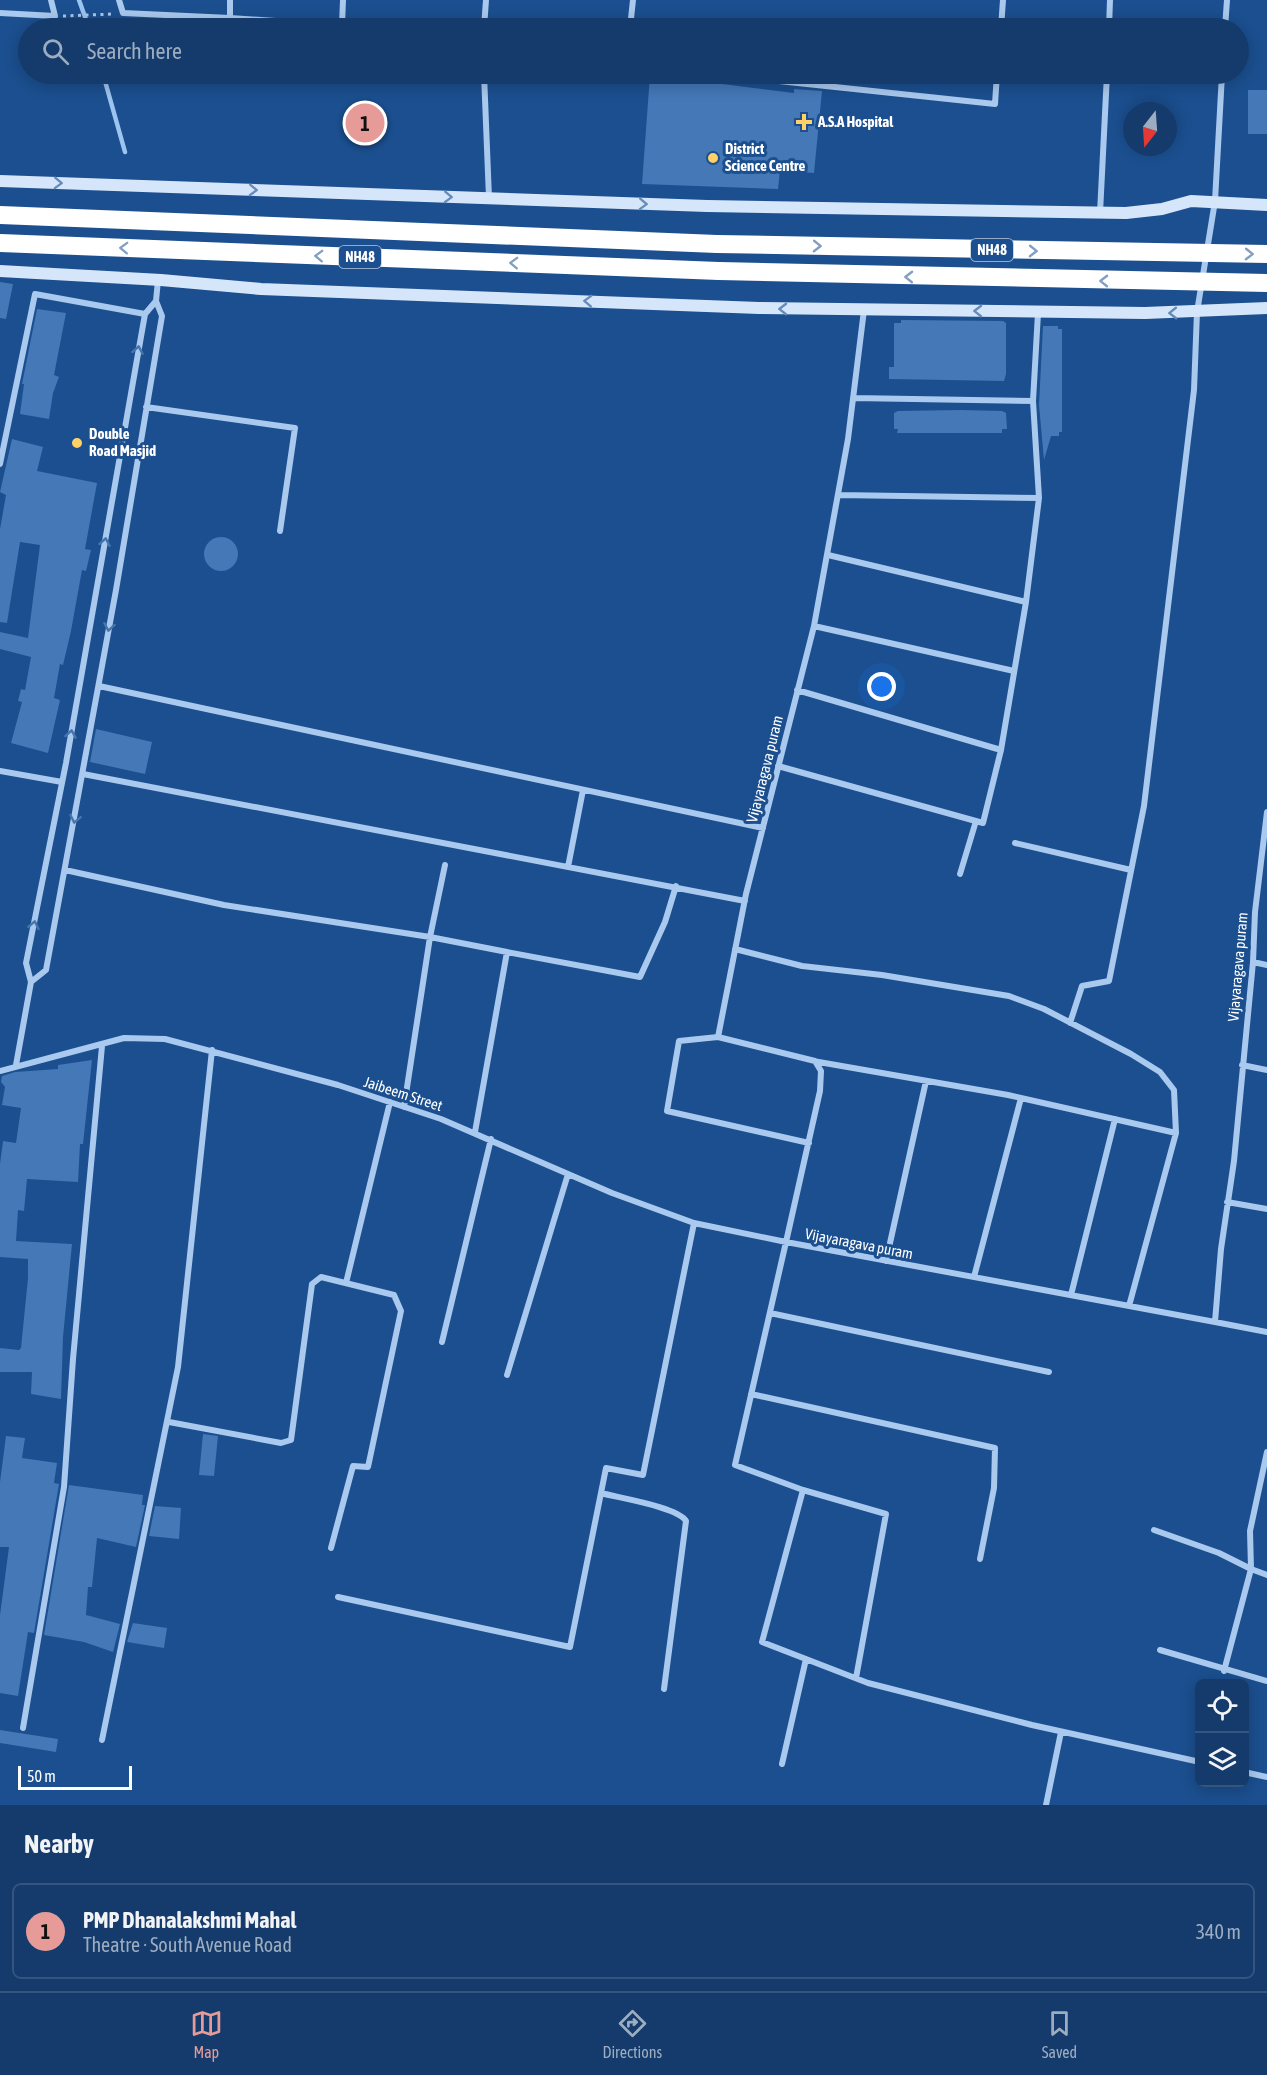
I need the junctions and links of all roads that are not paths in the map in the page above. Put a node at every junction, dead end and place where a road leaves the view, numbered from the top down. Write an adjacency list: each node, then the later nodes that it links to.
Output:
1 (51, 0): 10 (street)
2 (119, 0): 11 (street)
3 (230, 0): 11 (street)
4 (343, 0): 12 (street)
5 (486, 0): 13 (street)
6 (633, 0): 14 (street)
7 (1003, 0): 15 (street)
8 (1110, 0): 16 (street)
9 (1227, 0): 17 (street)
10 (0, 13)
11 (230, 18)
12 (342, 18)
13 (485, 18)
14 (631, 18)
15 (1001, 18)
16 (1109, 18)
17 (1226, 18)
18 (484, 84): 24 (street)
19 (807, 84): 20 (street)
20 (996, 84)
21 (1106, 84): 27 (street)
22 (1221, 84): 25 (street)
23 (0, 181): 24 (main road, one-way to 24)
24 (489, 198): 27 (main road, one-way to 27)
25 (1215, 201): 26 (main road); 27 (main road); 37 (street)
26 (1267, 205)
27 (1100, 213)
28 (0, 215): 30 (highway, NH48, one-way to 30, bridge)
29 (0, 243): 33 (highway, NH48, one-way to 29, bridge)
30 (1267, 255)
31 (0, 271): 32 (main road)
32 (158, 280): 34 (street); 36 (main road, one-way to 32)
33 (1267, 283)
34 (156, 301): 39 (street); 42 (street)
35 (1267, 308): 37 (main road)
36 (864, 310): 38 (main road, one-way to 36); 40 (street, Vijayaragava puram)
37 (1197, 312): 38 (main road, one-way to 38); 67 (street)
38 (1038, 313): 41 (street)
39 (145, 314): 43 (street); 57 (street, one-way to 39)
40 (853, 398): 41 (street); 44 (street, Vijayaragava puram)
41 (1033, 401): 45 (street)
42 (146, 407): 46 (street); 51 (street, one-way to 51)
43 (0, 464)
44 (838, 495): 45 (street); 47 (street, Vijayaragava puram)
45 (1039, 498): 48 (street)
46 (280, 531)
47 (828, 555): 48 (street); 49 (street, Vijayaragava puram)
48 (1026, 602): 50 (street)
49 (814, 626): 50 (street); 52 (street, Vijayaragava puram)
50 (1014, 671): 53 (street)
51 (99, 686): 56 (street); 58 (street)
52 (797, 690): 53 (street); 54 (street, Vijayaragava puram)
53 (1001, 750): 60 (street)
54 (778, 766): 60 (street); 61 (street, Vijayaragava puram)
55 (0, 771): 57 (street)
56 (83, 774): 65 (street); 66 (street, one-way to 66)
57 (62, 782): 76 (street, one-way to 57)
58 (583, 790): 61 (street); 65 (street)
59 (1267, 812): 63 (street, Vijayaragava puram)
60 (976, 821): 68 (street)
61 (763, 828): 70 (street, Vijayaragava puram)
62 (1015, 843): 67 (street)
63 (1264, 857): 74 (street, Vijayaragava puram)
64 (445, 865): 71 (street)
65 (568, 867): 69 (street)
66 (65, 870): 71 (street); 76 (street)
67 (1131, 870): 77 (street)
68 (960, 874)
69 (676, 886): 70 (street); 73 (street)
70 (745, 901): 72 (street, Vijayaragava puram)
71 (430, 937): 73 (street); 89 (street)
72 (735, 949): 77 (street); 78 (street, Vijayaragava puram)
73 (507, 952): 91 (street)
74 (1253, 962): 75 (street); 83 (street, Vijayaragava puram)
75 (1267, 965)
76 (30, 982): 82 (street)
77 (1070, 1023): 92 (street)
78 (718, 1037): 81 (street); 94 (street)
79 (102, 1046): 80 (street, Jaibeem Street); 82 (street, Jaibeem Street); 128 (street)
80 (212, 1050): 88 (street, Jaibeem Street); 112 (street)
81 (812, 1061): 86 (street); 94 (street, Vijayaragava puram)
82 (16, 1065): 85 (street, Jaibeem Street)
83 (1242, 1065): 84 (street); 96 (street, Vijayaragava puram)
84 (1267, 1070)
85 (0, 1071)
86 (926, 1081): 87 (street); 100 (street)
87 (1021, 1098): 90 (street); 101 (street)
88 (390, 1102): 89 (street, Jaibeem Street); 102 (street)
89 (404, 1107): 91 (street, Jaibeem Street)
90 (1115, 1119): 92 (street); 103 (street)
91 (475, 1132): 93 (street, Jaibeem Street)
92 (1176, 1133): 104 (street)
93 (491, 1139): 95 (street, Jaibeem Street); 108 (street)
94 (809, 1143): 99 (street, Vijayaragava puram)
95 (568, 1174): 98 (street, Jaibeem Street); 110 (street)
96 (1227, 1202): 97 (street); 106 (street, Vijayaragava puram)
97 (1267, 1209)
98 (694, 1223): 99 (street, Jaibeem Street); 115 (street)
99 (786, 1242): 100 (street, Vijayaragava puram); 105 (street)
100 (886, 1261): 101 (street, Vijayaragava puram)
101 (974, 1277): 103 (street, Vijayaragava puram)
102 (346, 1283): 112 (street); 117 (street)
103 (1071, 1295): 104 (street, Vijayaragava puram)
104 (1129, 1306): 106 (street, Vijayaragava puram)
105 (770, 1313): 109 (street); 111 (street)
106 (1215, 1322): 107 (street)
107 (1267, 1332)
108 (442, 1342)
109 (1049, 1372)
110 (507, 1375)
111 (751, 1394): 114 (street); 118 (street)
112 (169, 1422): 130 (street)
113 (1267, 1452): 119 (street)
114 (803, 1490): 123 (street); 125 (street)
115 (601, 1493): 121 (street); 127 (street)
116 (1154, 1530): 119 (street)
117 (331, 1548)
118 (980, 1559)
119 (1251, 1569): 120 (street); 124 (street)
120 (1267, 1575)
121 (338, 1597)
122 (1160, 1650): 124 (street)
123 (806, 1659): 125 (street); 132 (street)
124 (1224, 1671): 126 (street)
125 (856, 1678): 129 (street)
126 (1267, 1682)
127 (664, 1689)
128 (23, 1728)
129 (1061, 1732): 131 (street); 135 (street)
130 (102, 1740)
131 (1195, 1761)
132 (782, 1764)
133 (1249, 1773): 134 (street)
134 (1267, 1777)
135 (1046, 1805)

